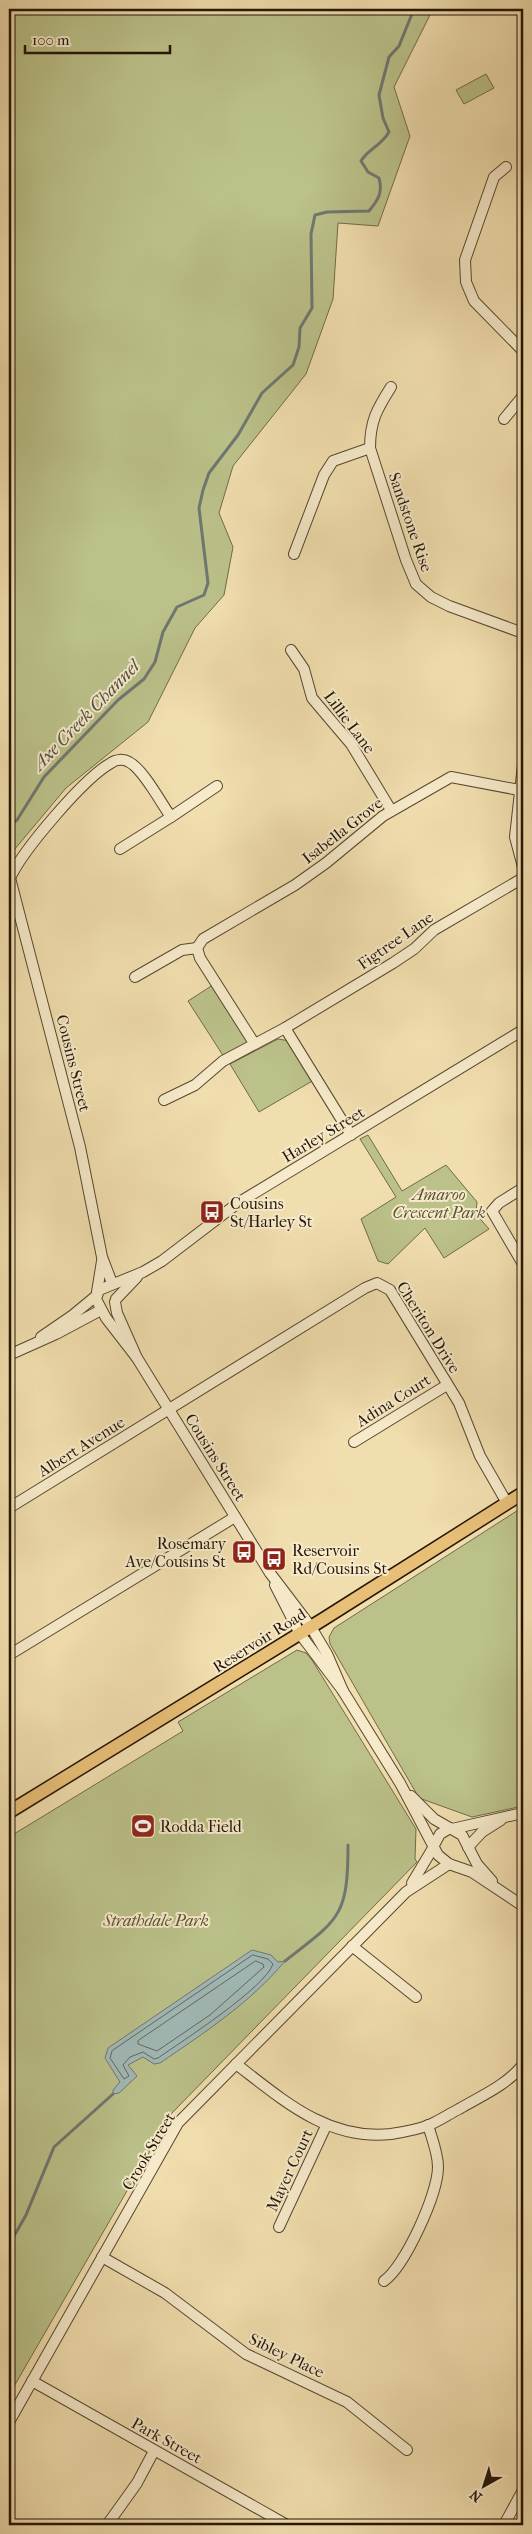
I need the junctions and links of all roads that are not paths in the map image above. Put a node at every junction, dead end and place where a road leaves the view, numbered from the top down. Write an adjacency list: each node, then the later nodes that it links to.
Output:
1 (506, 167): 2 (street)
2 (523, 351)
3 (391, 387): 6 (street, Sandstone Rise)
4 (523, 396): 5 (street)
5 (504, 419)
6 (370, 448): 7 (street); 8 (street, Sandstone Rise)
7 (294, 554)
8 (523, 633)
9 (291, 650): 13 (street, Lillie Lane)
10 (523, 766): 12 (street)
11 (217, 786): 14 (street)
12 (519, 790): 13 (street, Isabella Grove); 16 (street)
13 (390, 810): 19 (street, Isabella Grove)
14 (171, 817): 15 (street); 17 (street)
15 (120, 850)
16 (523, 867)
17 (9, 878): 27 (street, Cousins Street)
18 (523, 878): 21 (street, Figtree Lane)
19 (197, 948): 20 (street, Isabella Grove); 23 (street)
20 (135, 977)
21 (285, 1028): 23 (street, Figtree Lane); 25 (street)
22 (523, 1030): 25 (street, Harley Street)
23 (254, 1044): 24 (street, Figtree Lane)
24 (164, 1100)
25 (351, 1135): 29 (street, Harley Street)
26 (523, 1188): 28 (street)
27 (102, 1257): 30 (street, Cousins Street); 31 (street, Cousins Street)
28 (523, 1264)
29 (143, 1272): 30 (street, Harley Street); 32 (street, Harley Street)
30 (113, 1284): 31 (street, Harley Street); 32 (street, Cousins Street)
31 (96, 1294): 33 (street, Cousins Street); 34 (street)
32 (115, 1300): 33 (street, Harley Street); 36 (street, Cousins Street)
33 (101, 1310): 34 (street); 36 (street, Cousins Street)
34 (34, 1342): 35 (street)
35 (9, 1355)
36 (137, 1358): 38 (street, Cousins Street)
37 (447, 1385): 38 (street, Cheriton Drive); 39 (street, Adina Court); 41 (street, Cheriton Drive)
38 (169, 1410): 42 (street, Albert Avenue); 43 (street, Cousins Street)
39 (354, 1442)
40 (523, 1493): 41 (main road, Reservoir Road)
41 (507, 1503): 45 (main road, Reservoir Road)
42 (9, 1508)
43 (235, 1517): 44 (street, Cousins Street); 47 (street)
44 (270, 1573): 45 (street, Cousins Street); 46 (street, Cousins Street)
45 (311, 1627): 46 (main road, Reservoir Road); 48 (street, Cousins Street)
46 (300, 1634): 48 (street, Cousins Street); 50 (main road, Reservoir Road)
47 (9, 1655)
48 (343, 1691): 49 (street, Cousins Street)
49 (400, 1783): 53 (street, Cousins Street); 54 (street, Cousins Street)
50 (9, 1812)
51 (523, 1813): 52 (street)
52 (506, 1817): 53 (street); 55 (street)
53 (451, 1829): 54 (street); 55 (street)
54 (433, 1847): 56 (street); 58 (street, Crook Street)
55 (468, 1848): 56 (street); 57 (street)
56 (450, 1863): 57 (street); 58 (street, Crook Street)
57 (499, 1889): 59 (street)
58 (406, 1892): 60 (street, Crook Street)
59 (523, 1906)
60 (352, 1946): 61 (street); 62 (street, Crook Street)
61 (416, 1997)
62 (236, 2064): 64 (street); 67 (street, Crook Street)
63 (522, 2066): 65 (street)
64 (326, 2126): 65 (street); 66 (street, Mayer Court)
65 (428, 2126): 68 (street)
66 (279, 2228)
67 (102, 2257): 69 (street, Crook Street); 72 (street, Sibley Place)
68 (384, 2281)
69 (32, 2381): 70 (street, Crook Street); 71 (street, Park Street)
70 (9, 2422)
71 (154, 2450): 74 (street); 75 (street, Park Street)
72 (407, 2450)
73 (523, 2490): 76 (street)
74 (107, 2525)
75 (287, 2525)
76 (504, 2525)

